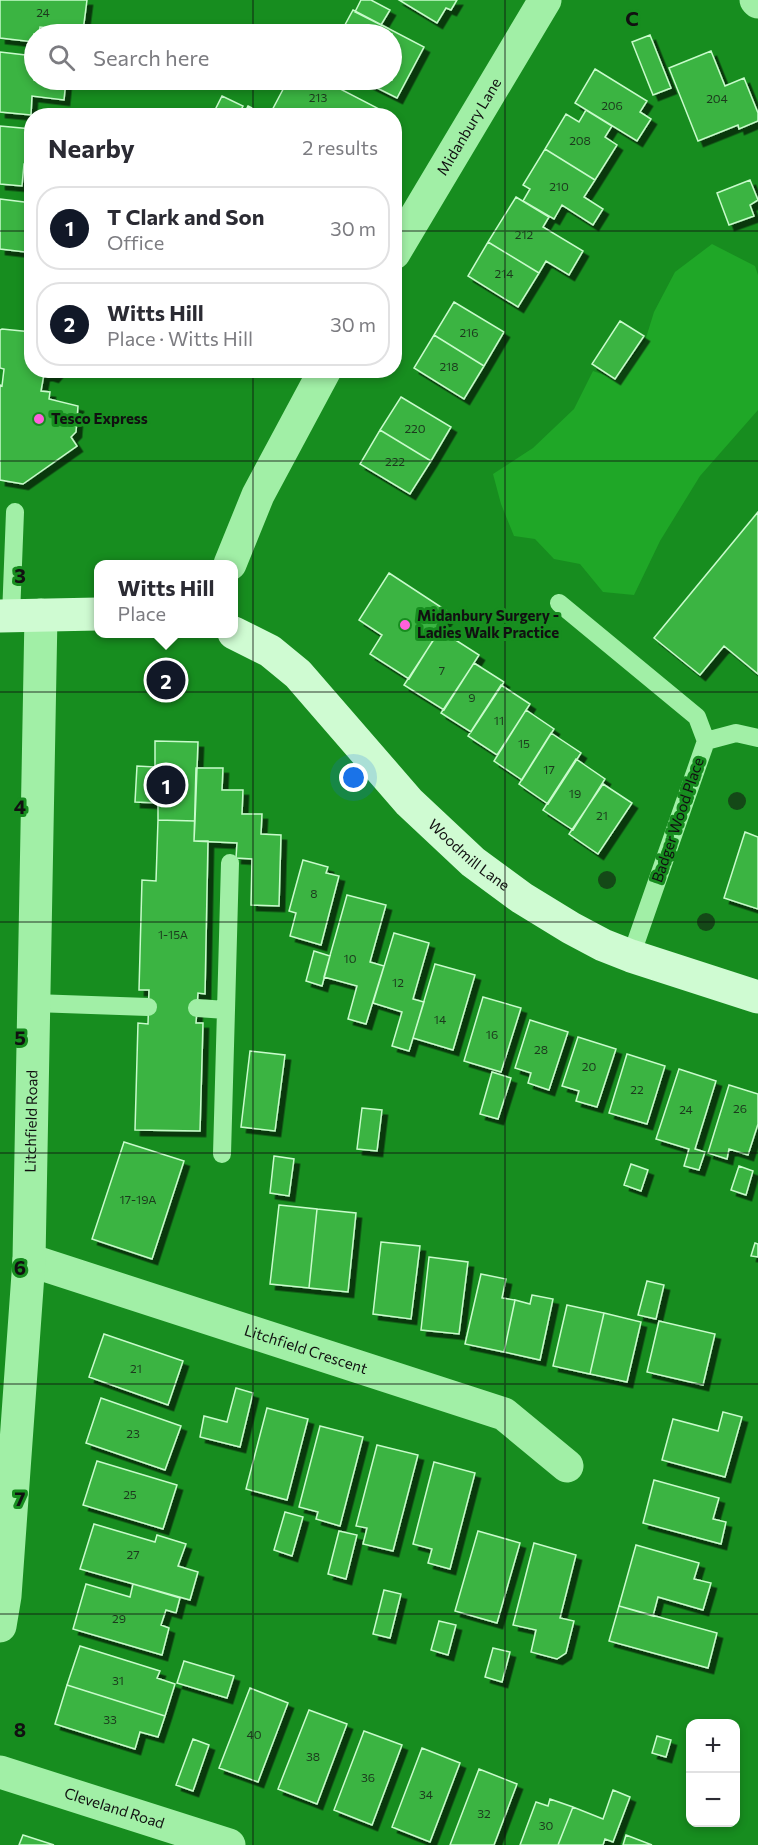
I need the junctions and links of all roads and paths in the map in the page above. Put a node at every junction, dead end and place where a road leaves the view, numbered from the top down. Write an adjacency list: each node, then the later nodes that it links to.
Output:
1 (545, 0): 2 (street, Midanbury Lane)
2 (402, 239)
3 (321, 378): 5 (street)
4 (15, 512): 8 (lane)
5 (232, 560)
6 (559, 603): 11 (lane, Badger Wood Place)
7 (94, 614): 8 (street)
8 (17, 616): 15 (street, Litchfield Road)
9 (238, 635): 13 (street, Woodmill Lane)
10 (758, 738): 11 (lane)
11 (706, 741): 13 (lane, Badger Wood Place)
12 (230, 863): 18 (lane)
13 (631, 956): 14 (street, Woodmill Lane)
14 (758, 997)
15 (34, 1003): 16 (lane); 20 (street, Litchfield Road)
16 (148, 1007)
17 (197, 1008): 18 (lane)
18 (226, 1010): 19 (lane)
19 (222, 1154)
20 (29, 1260): 21 (street, Litchfield Crescent); 22 (street, Litchfield Road)
21 (567, 1466)
22 (0, 1626)
23 (0, 1772): 24 (street, Cleveland Road)
24 (229, 1845)

